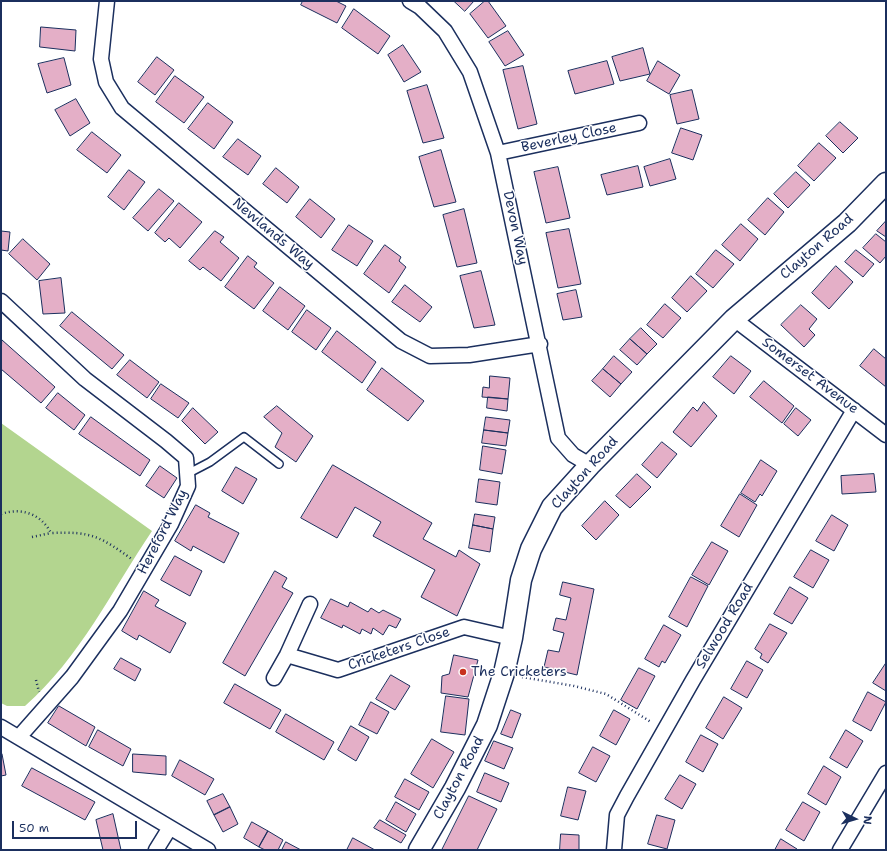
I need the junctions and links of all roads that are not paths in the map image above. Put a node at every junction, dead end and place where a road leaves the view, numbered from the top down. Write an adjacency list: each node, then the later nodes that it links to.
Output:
1 (107, 1): 8 (street, Newlands Way)
2 (410, 1): 4 (street, Devon Way)
3 (639, 123): 4 (street, Beverley Close)
4 (498, 153): 8 (street, Devon Way)
5 (886, 182): 7 (street, Clayton Road)
6 (1, 301): 13 (street, Hereford Way)
7 (734, 319): 9 (street, Somerset Avenue); 12 (street, Clayton Road)
8 (540, 344): 12 (street, Devon Way)
9 (854, 410): 10 (street, Somerset Avenue); 25 (street, Selwood Road)
10 (886, 434)
11 (279, 464): 13 (lane)
12 (590, 465): 15 (street, Clayton Road)
13 (187, 474): 19 (street, Hereford Way)
14 (310, 604): 16 (street)
15 (512, 638): 16 (street, Cricketers Close); 24 (street, Clayton Road)
16 (287, 655): 17 (street)
17 (274, 678)
18 (1, 727): 19 (street)
19 (19, 737): 21 (street)
20 (886, 773): 26 (street)
21 (169, 829): 22 (street); 23 (street)
22 (156, 850)
23 (208, 850)
24 (419, 850)
25 (614, 850)
26 (840, 850)

